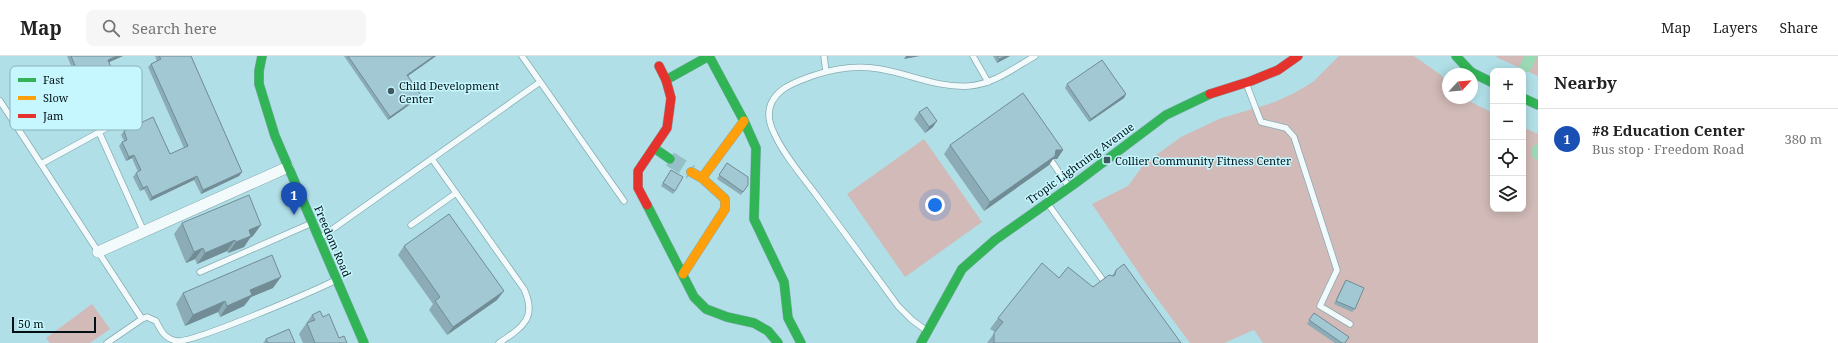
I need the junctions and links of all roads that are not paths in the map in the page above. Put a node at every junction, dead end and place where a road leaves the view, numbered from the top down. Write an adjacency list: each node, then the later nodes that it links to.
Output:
1 (522, 56): 12 (lane)
2 (709, 56): 11 (street); 20 (street)
3 (824, 56): 10 (lane)
4 (973, 56): 13 (lane)
5 (1035, 56): 13 (lane)
6 (1298, 56): 15 (street, Tropic Lightning Avenue)
7 (1456, 56): 14 (street)
8 (261, 57): 29 (street, Freedom Road)
9 (659, 66): 11 (street)
10 (826, 72): 13 (lane); 47 (lane)
11 (666, 80): 24 (street)
12 (540, 82): 25 (lane); 34 (lane)
13 (988, 82)
14 (1490, 82)
15 (1246, 83): 32 (street, Tropic Lightning Avenue); 46 (lane)
16 (1526, 99): 18 (street)
17 (0, 101): 19 (lane)
18 (1538, 105)
19 (10, 116)
20 (744, 121): 31 (street); 52 (street)
21 (19, 130): 28 (lane)
22 (104, 130): 23 (lane)
23 (100, 132): 28 (lane); 38 (lane)
24 (654, 148): 26 (street); 42 (street)
25 (432, 159): 33 (lane); 39 (lane)
26 (670, 159)
27 (1052, 162): 32 (lane)
28 (41, 164): 40 (lane)
29 (288, 167): 36 (street, Freedom Road); 38 (street)
30 (691, 172): 31 (street)
31 (702, 178): 42 (street)
32 (1070, 187): 35 (street, Tropic Lightning Avenue)
33 (456, 193): 37 (lane); 50 (lane)
34 (624, 201)
35 (1047, 202): 44 (lane); 47 (street, Tropic Lightning Avenue)
36 (312, 222): 39 (street, Freedom Road); 41 (lane)
37 (411, 225)
38 (144, 232): 40 (street)
39 (319, 238): 43 (street, Freedom Road)
40 (98, 252): 45 (lane)
41 (200, 272)
42 (683, 274): 51 (street)
43 (337, 280): 45 (lane); 49 (street, Freedom Road)
44 (1105, 283)
45 (142, 319): 48 (lane)
46 (1350, 324)
47 (927, 331): 53 (street, Tropic Lightning Avenue)
48 (107, 343)
49 (364, 343)
50 (498, 343)
51 (778, 343)
52 (801, 343)
53 (921, 343)

